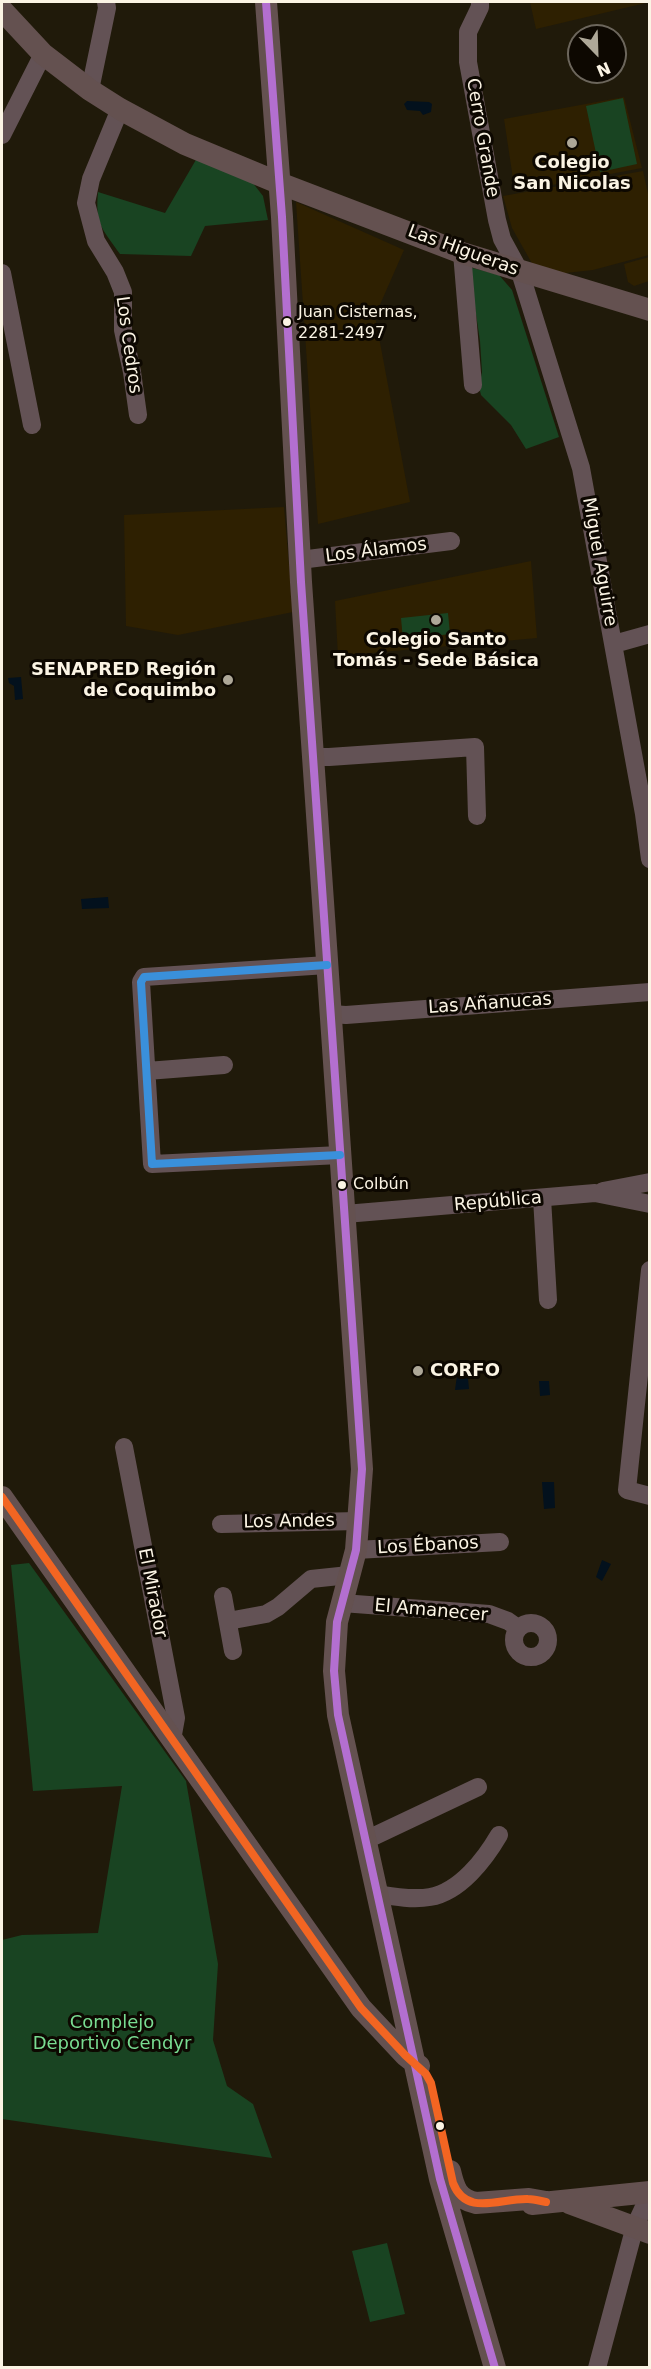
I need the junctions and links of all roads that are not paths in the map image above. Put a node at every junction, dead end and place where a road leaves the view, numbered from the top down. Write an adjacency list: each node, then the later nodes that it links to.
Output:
1 (106, 2): 6 (street)
2 (266, 2): 9 (main road)
3 (480, 2): 11 (street, Cerro Grande)
4 (2, 10): 5 (main road, Las Higueras)
5 (43, 54): 6 (main road, Las Higueras); 8 (street)
6 (90, 90): 7 (main road, Las Higueras)
7 (120, 109): 9 (main road, Las Higueras); 15 (street, Los Cedros)
8 (2, 135)
9 (279, 183): 10 (main road, Las Higueras); 18 (main road)
10 (462, 253): 11 (main road, Las Higueras); 14 (street)
11 (520, 272): 13 (main road, Las Higueras); 20 (street, Miguel Aguirre)
12 (2, 273): 16 (street)
13 (650, 310)
14 (473, 385)
15 (138, 415)
16 (32, 425)
17 (451, 542): 18 (street, Los Álamos)
18 (300, 560): 21 (main road)
19 (650, 634): 20 (street)
20 (614, 644): 22 (street, Miguel Aguirre)
21 (314, 757): 23 (street); 25 (main road)
22 (647, 814): 24 (street, Miguel Aguirre)
23 (477, 816)
24 (650, 859)
25 (327, 965): 27 (main road); 29 (street)
26 (650, 992): 27 (street, Las Añanucas)
27 (331, 1014): 30 (main road)
28 (224, 1065): 29 (street)
29 (147, 1071): 30 (street)
30 (340, 1155): 35 (main road)
31 (650, 1182): 32 (street)
32 (595, 1193): 33 (street, República); 34 (street, República)
33 (542, 1198): 35 (street, República); 37 (street)
34 (650, 1204)
35 (345, 1214): 41 (main road)
36 (650, 1270): 39 (street)
37 (548, 1299)
38 (124, 1447): 51 (street, El Mirador)
39 (650, 1496)
40 (2, 1497): 51 (main road)
41 (358, 1521): 42 (street, Los Andes); 44 (main road)
42 (221, 1524)
43 (500, 1542): 44 (street, Los Ébanos)
44 (356, 1550): 45 (main road)
45 (349, 1575): 47 (main road); 48 (street)
46 (224, 1596): 48 (street)
47 (342, 1603): 49 (street, El Amanecer); 54 (main road)
48 (228, 1621): 50 (street)
49 (518, 1628)
50 (233, 1651)
51 (172, 1740): 56 (main road)
52 (478, 1787): 54 (street)
53 (499, 1835): 55 (street)
54 (366, 1840): 55 (main road)
55 (378, 1894): 56 (main road)
56 (416, 2063): 58 (main road); 59 (main road)
57 (650, 2193): 58 (main road); 60 (street)
58 (554, 2202): 59 (main road); 60 (main road)
59 (450, 2212): 61 (main road)
60 (642, 2230): 62 (street)
61 (495, 2367)
62 (597, 2367)

